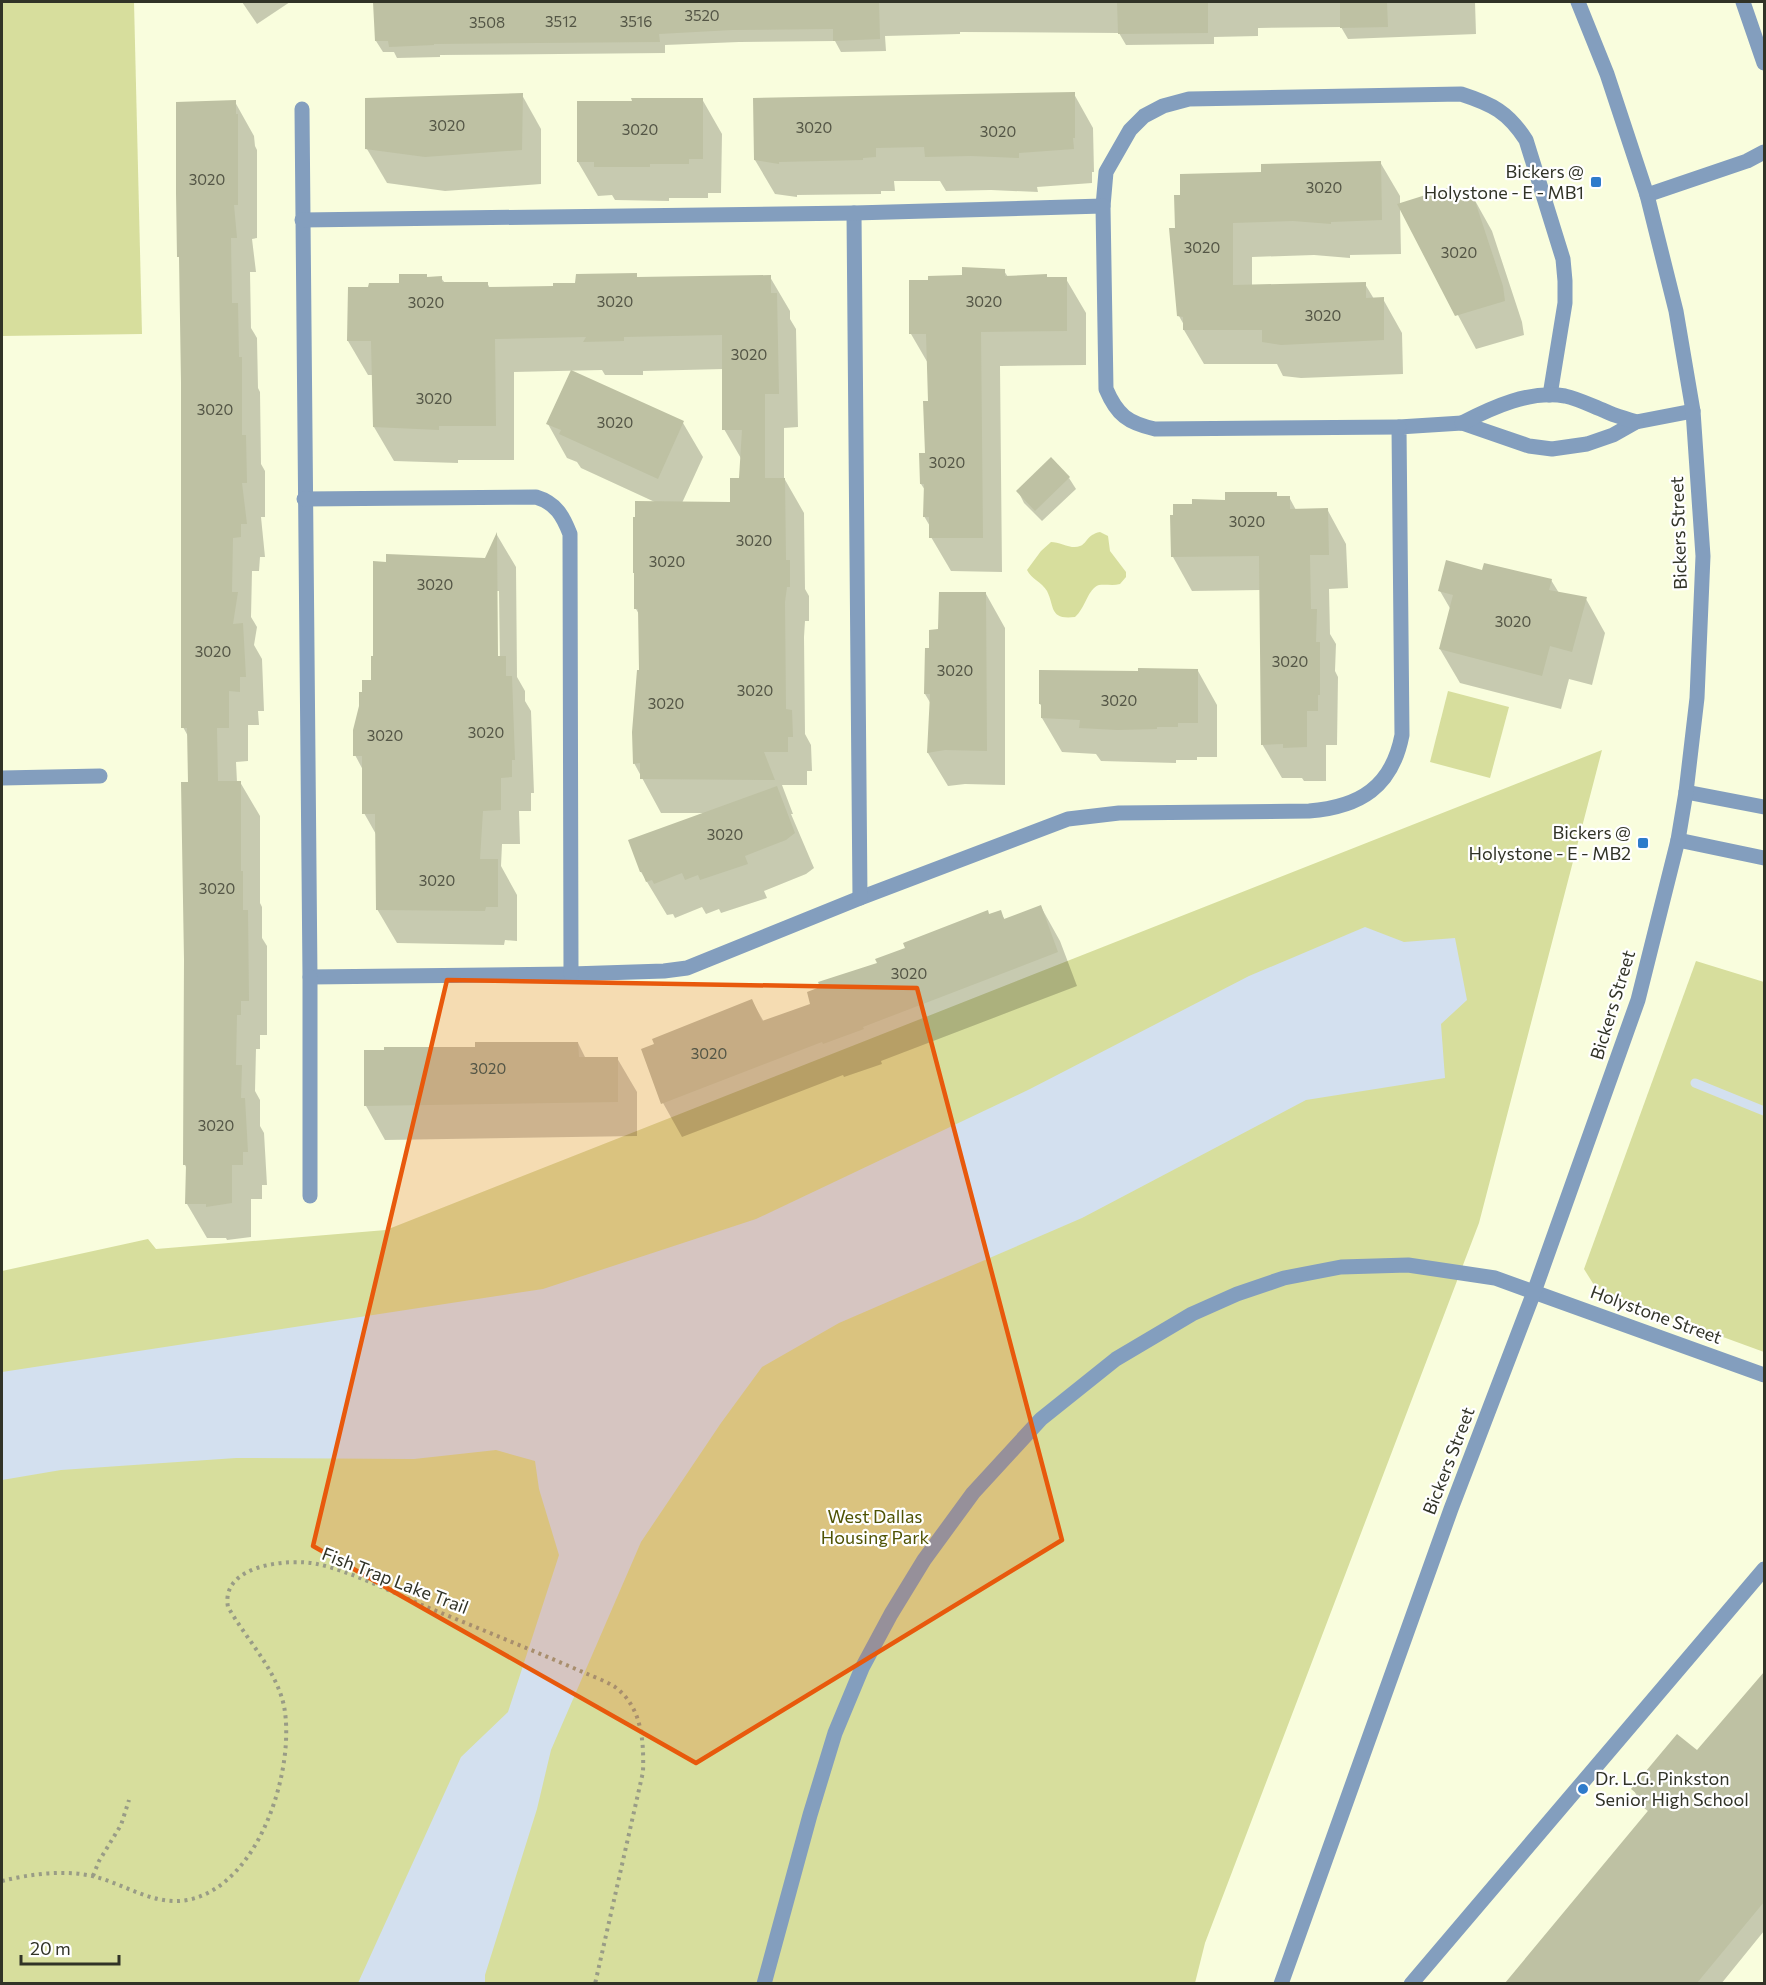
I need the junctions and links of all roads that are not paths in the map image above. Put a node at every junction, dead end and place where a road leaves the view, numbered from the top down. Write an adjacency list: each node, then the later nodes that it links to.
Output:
1 (1578, 2): 6 (street, Bickers Street)
2 (1743, 2): 3 (street)
3 (1764, 63)
4 (302, 109): 9 (street)
5 (1764, 152): 6 (street)
6 (1647, 195): 11 (street, Bickers Street)
7 (1102, 206): 8 (street); 10 (street); 14 (street)
8 (854, 213): 9 (street); 22 (street)
9 (302, 220): 15 (street)
10 (1550, 395): 12 (street); 13 (street)
11 (1693, 411): 12 (street); 18 (street, Bickers Street)
12 (1636, 422): 13 (street)
13 (1462, 423): 14 (street)
14 (1399, 427): 22 (street)
15 (304, 499): 23 (street); 24 (street)
16 (100, 776): 17 (street)
17 (2, 778)
18 (1686, 792): 19 (street); 20 (street, Bickers Street)
19 (1764, 807)
20 (1678, 840): 21 (street); 26 (street, Bickers Street)
21 (1764, 858)
22 (860, 898): 23 (street)
23 (571, 974): 24 (street)
24 (310, 977): 25 (street)
25 (310, 1196)
26 (1534, 1292): 27 (street, Holystone Street); 29 (street, Holystone Street); 30 (street, Bickers Street)
27 (1764, 1374)
28 (1764, 1569): 31 (street)
29 (764, 1983)
30 (1281, 1983)
31 (1411, 1983)

